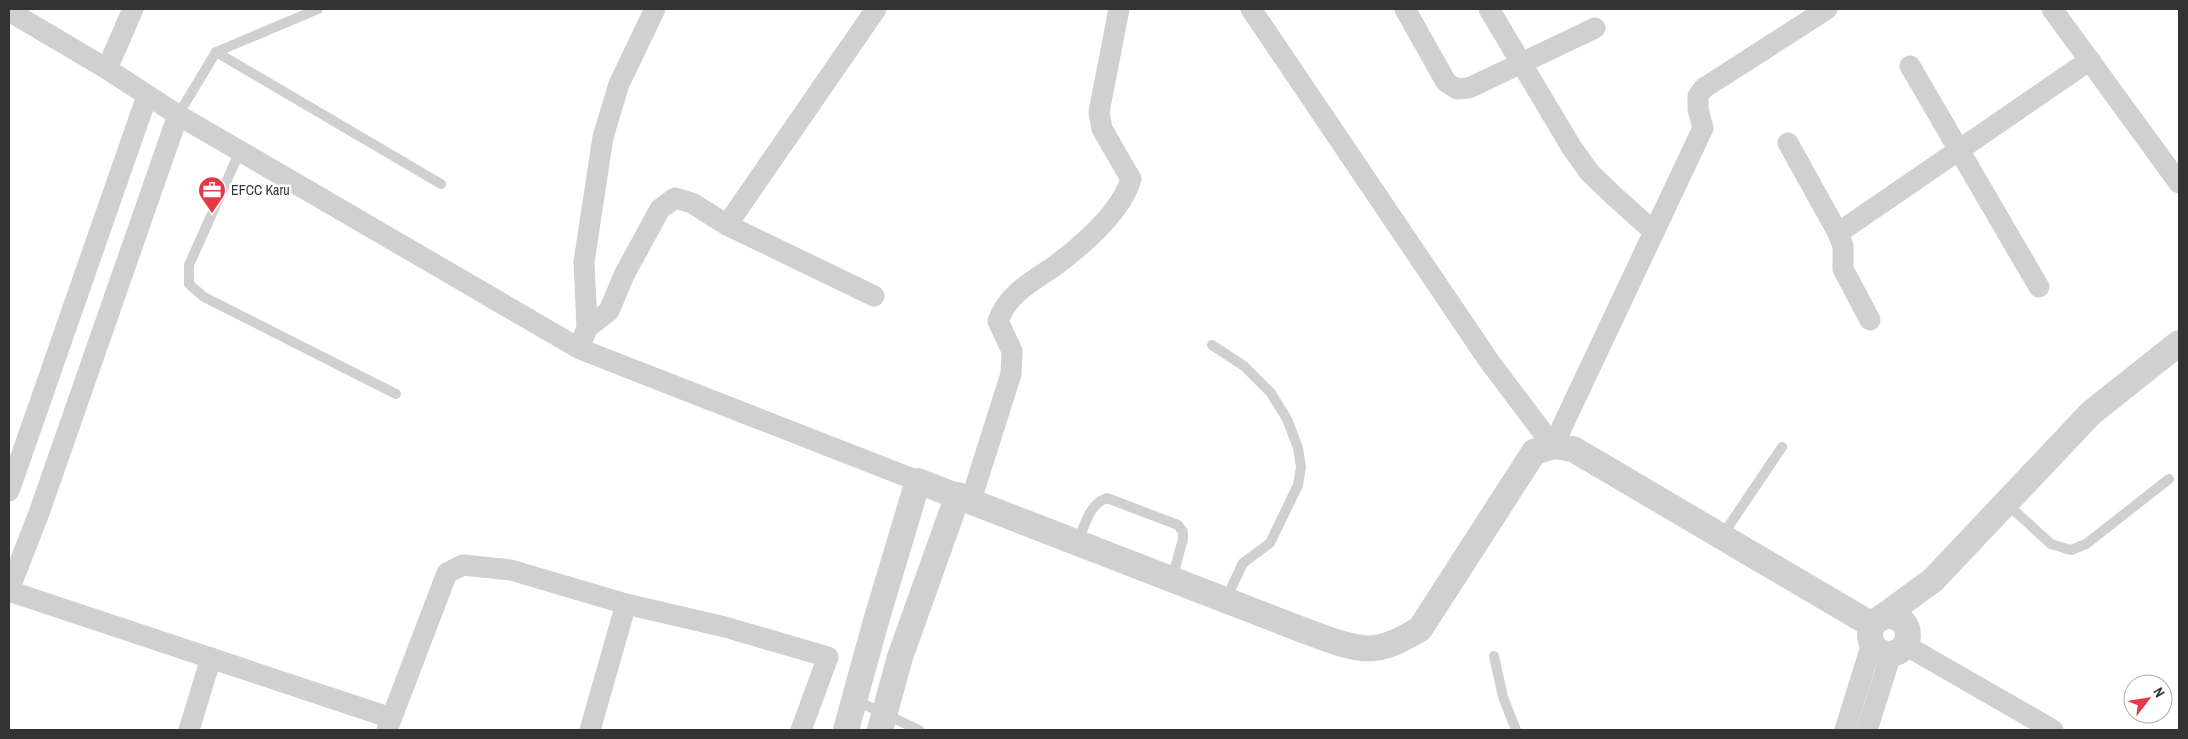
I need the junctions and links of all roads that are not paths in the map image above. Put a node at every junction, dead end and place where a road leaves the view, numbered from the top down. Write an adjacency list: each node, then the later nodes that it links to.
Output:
1 (133, 9): 17 (street)
2 (318, 9): 13 (lane)
3 (655, 9): 31 (street)
4 (876, 9): 25 (street)
5 (1119, 9): 41 (street)
6 (1251, 9): 36 (street)
7 (1405, 9): 15 (street)
8 (1489, 9): 15 (street)
9 (1827, 9): 26 (street)
10 (2052, 9): 14 (street)
11 (9, 11): 17 (street)
12 (1595, 28): 15 (street)
13 (216, 52): 19 (lane); 24 (lane)
14 (2090, 60): 21 (street); 23 (street)
15 (1521, 63): 26 (street)
16 (1910, 66): 21 (street)
17 (107, 69): 18 (street)
18 (147, 96): 19 (street); 40 (street)
19 (178, 115): 22 (street); 46 (street)
20 (1788, 143): 27 (street)
21 (1959, 150): 27 (street); 28 (street)
22 (240, 151): 34 (street); 35 (lane)
23 (2179, 183)
24 (441, 184)
25 (727, 225): 29 (street); 31 (street)
26 (1654, 232): 36 (street)
27 (1838, 233): 30 (street)
28 (2039, 287)
29 (874, 296)
30 (1870, 320)
31 (587, 328): 34 (street)
32 (2179, 343): 42 (street)
33 (1212, 345): 47 (lane)
34 (580, 349): 39 (street)
35 (396, 394)
36 (1553, 446): 43 (street); 47 (street)
37 (1782, 447): 43 (lane)
38 (2169, 479): 42 (lane)
39 (918, 481): 41 (street); 52 (street)
40 (9, 492)
41 (965, 498): 44 (street); 53 (street)
42 (2005, 502): 49 (street)
43 (1722, 536): 49 (street)
44 (1077, 542): 45 (street); 45 (lane)
45 (1172, 579): 47 (street)
46 (9, 591): 51 (street)
47 (1226, 600)
48 (626, 604): 54 (street); 56 (street); 57 (street)
49 (1889, 636): 61 (street); 62 (street); 63 (street)
50 (1494, 656): 60 (lane)
51 (211, 658): 54 (street); 55 (street)
52 (854, 699): 53 (lane); 58 (street)
53 (882, 722): 59 (lane)
54 (389, 724)
55 (189, 730)
56 (590, 730)
57 (801, 730)
58 (846, 730)
59 (919, 730)
60 (1516, 730)
61 (1845, 730)
62 (1867, 730)
63 (2053, 730)

